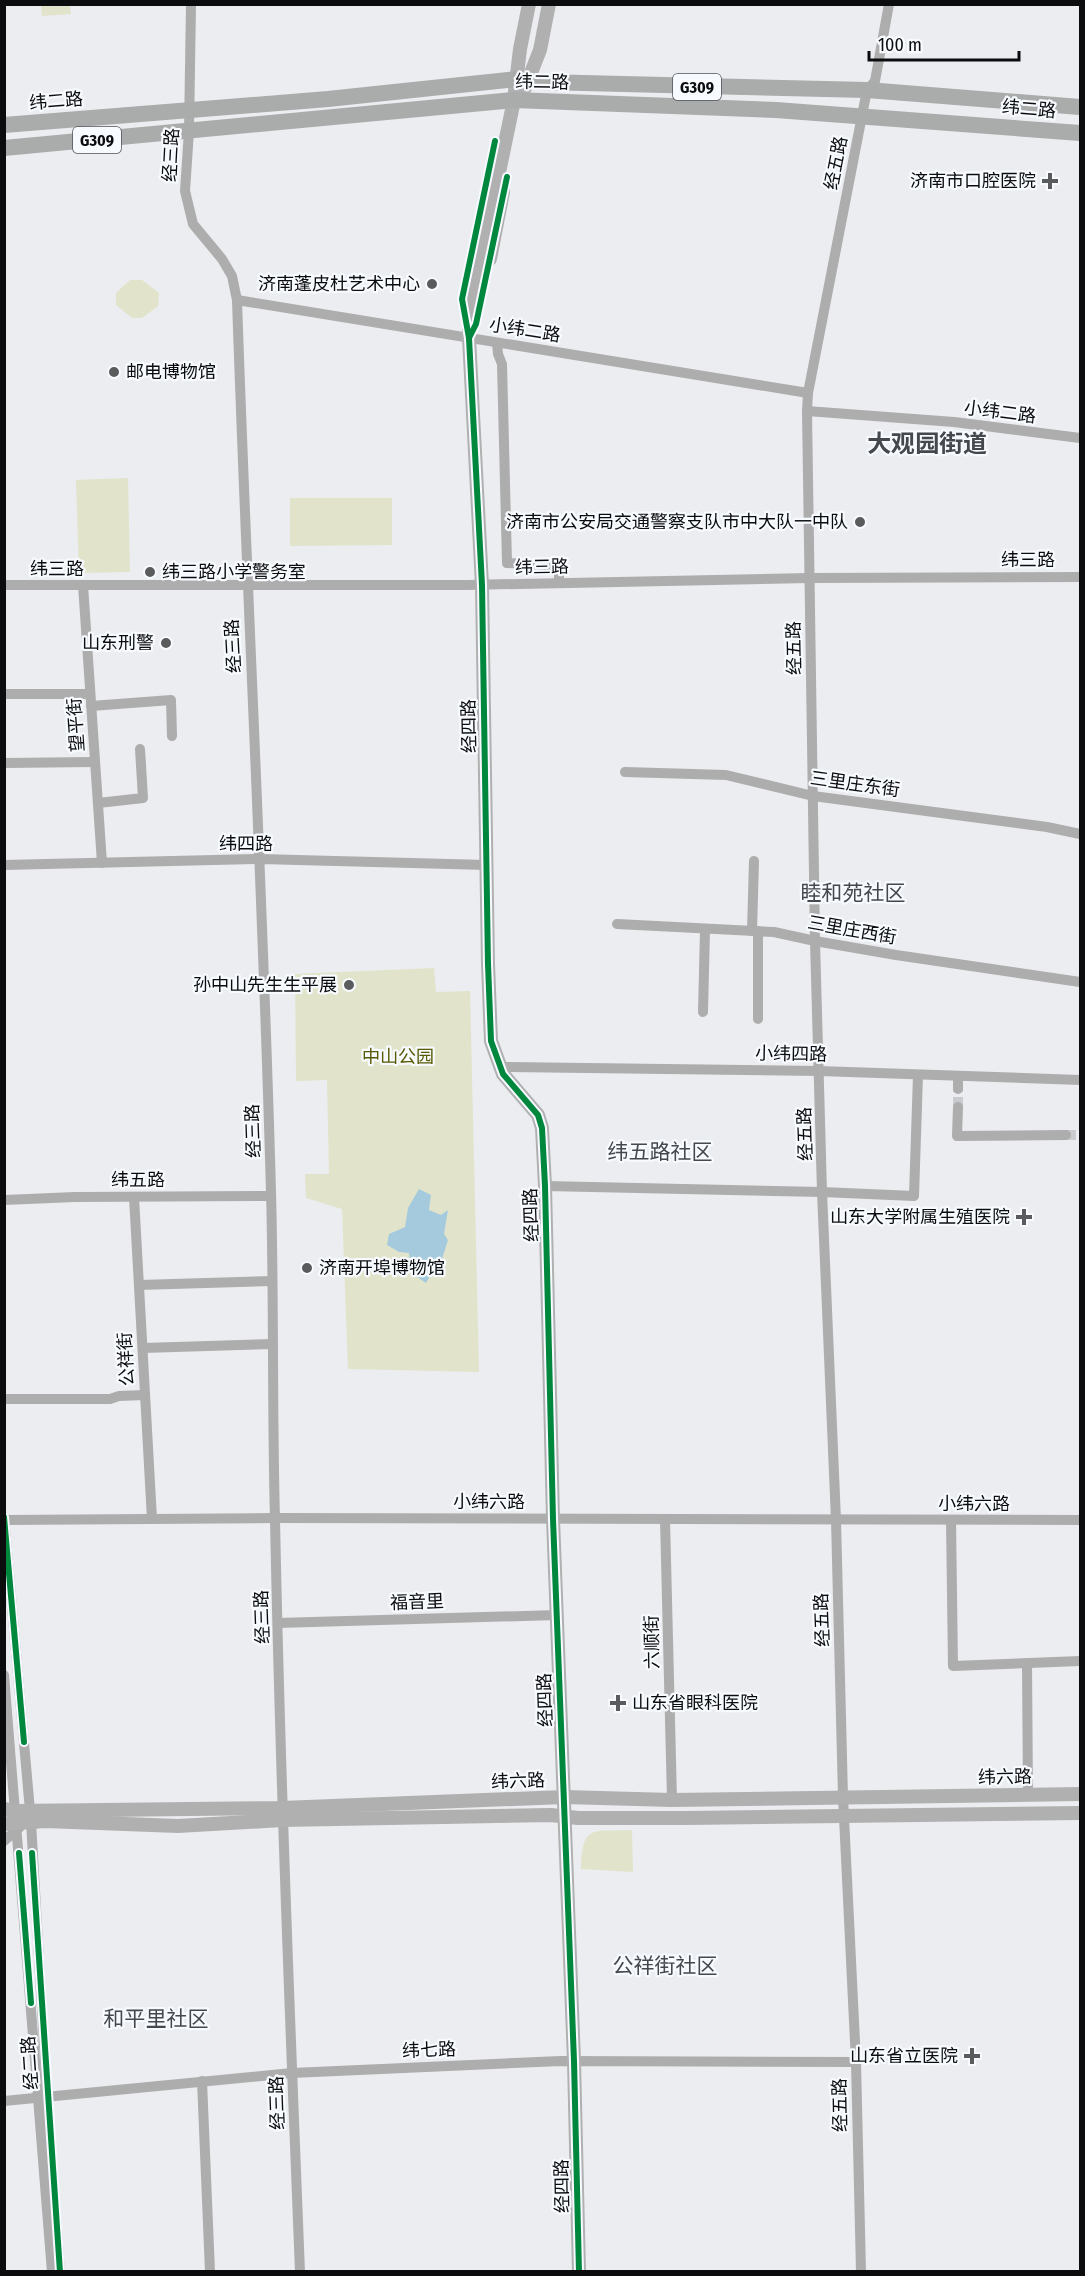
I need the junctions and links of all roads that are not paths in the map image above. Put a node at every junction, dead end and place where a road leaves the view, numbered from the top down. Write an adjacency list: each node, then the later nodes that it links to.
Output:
1 (191, 4): 9 (street, 经三路)
2 (529, 4): 5 (main road, 经四路)
3 (549, 4): 5 (main road, 经四路)
4 (889, 4): 6 (street, 经五路)
5 (522, 79): 6 (highway, 纬二路 / G309); 7 (main road, 经四路); 9 (highway, 纬二路 / G309)
6 (867, 90): 8 (highway, 纬二路 / G309); 10 (street, 经五路)
7 (518, 101): 10 (highway, 纬二路 / G309); 12 (highway, 纬二路 / G309); 16 (main road, 经四路)
8 (1080, 107)
9 (189, 109): 11 (highway, 纬二路 / G309); 12 (street, 经三路)
10 (862, 116): 13 (highway, 纬二路 / G309); 18 (street, 经五路)
11 (4, 125)
12 (189, 131): 14 (highway, 纬二路 / G309); 15 (street, 经三路)
13 (1080, 133)
14 (4, 148)
15 (237, 300): 16 (street, 小纬二路); 27 (street, 经三路)
16 (469, 338): 17 (street, 小纬二路); 26 (main road, 经四路)
17 (497, 343): 18 (street, 小纬二路); 23 (street)
18 (808, 393): 19 (street, 经五路)
19 (807, 411): 20 (street, 小纬二路); 22 (street, 经五路)
20 (1080, 438)
21 (1080, 577): 22 (street, 纬三路)
22 (809, 578): 23 (street, 纬三路); 36 (street, 经五路)
23 (559, 583): 26 (street, 纬三路)
24 (4, 585): 25 (street, 纬三路)
25 (83, 585): 27 (street, 纬三路); 29 (street, 望平街)
26 (482, 585): 27 (street, 纬三路); 43 (main road, 经四路)
27 (246, 586): 39 (street, 经三路)
28 (4, 694): 29 (street)
29 (90, 694): 30 (street, 望平街)
30 (91, 706): 31 (street); 33 (street, 望平街)
31 (172, 736)
32 (140, 748): 37 (street)
33 (94, 762): 34 (street); 37 (street, 望平街)
34 (4, 763)
35 (626, 772): 36 (street, 三里庄东街)
36 (813, 796): 38 (street, 三里庄东街); 47 (street, 经五路)
37 (98, 803): 41 (street, 望平街)
38 (1080, 834)
39 (260, 859): 41 (street, 纬四路); 43 (street, 纬四路); 61 (street, 经三路)
40 (754, 861): 46 (street)
41 (102, 863): 42 (street, 纬四路)
42 (4, 865)
43 (487, 865): 51 (main road, 经四路)
44 (617, 924): 45 (street, 三里庄西街)
45 (705, 930): 46 (street, 三里庄西街); 49 (street)
46 (755, 931): 47 (street, 三里庄西街); 50 (street)
47 (815, 941): 48 (street, 三里庄西街); 52 (street, 经五路)
48 (1080, 982)
49 (703, 1012)
50 (758, 1019)
51 (500, 1067): 52 (street, 小纬四路); 59 (main road, 经四路)
52 (819, 1071): 53 (street, 小纬四路); 60 (street, 经五路)
53 (918, 1075): 54 (street, 小纬四路); 60 (street)
54 (958, 1076): 55 (street, 小纬四路); 56 (street)
55 (1080, 1080)
56 (958, 1089)
57 (958, 1107): 58 (street)
58 (1066, 1135)
59 (545, 1186): 60 (street); 73 (main road, 经四路)
60 (822, 1192): 75 (street, 经五路)
61 (271, 1196): 62 (street, 纬五路); 64 (street, 经三路)
62 (134, 1197): 63 (street, 纬五路); 65 (street, 公祥街)
63 (4, 1200)
64 (272, 1281): 65 (street); 66 (street, 经三路)
65 (139, 1285): 67 (street, 公祥街)
66 (273, 1344): 67 (street); 70 (street, 经三路)
67 (142, 1348): 68 (street, 公祥街)
68 (145, 1395): 69 (street); 72 (street, 公祥街)
69 (4, 1399)
70 (275, 1518): 72 (street, 小纬六路); 73 (street, 小纬六路); 79 (street, 经三路)
71 (5, 1519): 72 (street, 小纬六路); 91 (street, 经二路)
72 (152, 1519)
73 (553, 1519): 74 (street, 小纬六路); 78 (main road, 经四路)
74 (665, 1520): 75 (street, 小纬六路); 88 (street, 六顺街)
75 (836, 1520): 76 (street, 小纬六路); 87 (street, 经五路)
76 (951, 1520): 77 (street, 小纬六路); 81 (street)
77 (1080, 1520)
78 (557, 1615): 79 (street, 福音里); 86 (main road, 经四路)
79 (278, 1623): 90 (street, 经三路)
80 (1080, 1661): 81 (street)
81 (1027, 1663): 85 (street)
82 (4, 1675): 91 (street, 经二路)
83 (4, 1785): 91 (street)
84 (1080, 1794): 85 (main road, 纬六路)
85 (1028, 1795): 87 (main road, 纬六路)
86 (564, 1797): 88 (main road, 纬六路); 90 (main road, 纬六路); 92 (main road, 经四路)
87 (843, 1797): 88 (main road, 纬六路); 93 (street, 经五路)
88 (672, 1800)
89 (1080, 1813): 93 (main road, 纬六路)
90 (282, 1814): 91 (main road, 纬六路); 92 (main road, 纬六路); 97 (street, 经三路)
91 (17, 1815): 94 (street); 99 (street, 经二路); 99 (street, 经二路)
92 (564, 1816): 93 (main road, 纬六路); 95 (main road, 经四路)
93 (844, 1816): 96 (street, 经五路)
94 (4, 1841)
95 (574, 2061): 96 (street, 纬七路); 97 (street, 纬七路); 105 (main road, 经四路)
96 (856, 2062): 106 (street, 经五路)
97 (292, 2073): 98 (street, 纬七路); 104 (street, 经三路)
98 (202, 2081): 99 (street, 纬七路); 103 (street)
99 (43, 2097): 100 (street, 纬七路); 101 (street, 经二路); 102 (street, 经二路)
100 (4, 2101)
101 (52, 2271)
102 (60, 2271)
103 (210, 2271)
104 (300, 2271)
105 (577, 2271)
106 (861, 2271)

